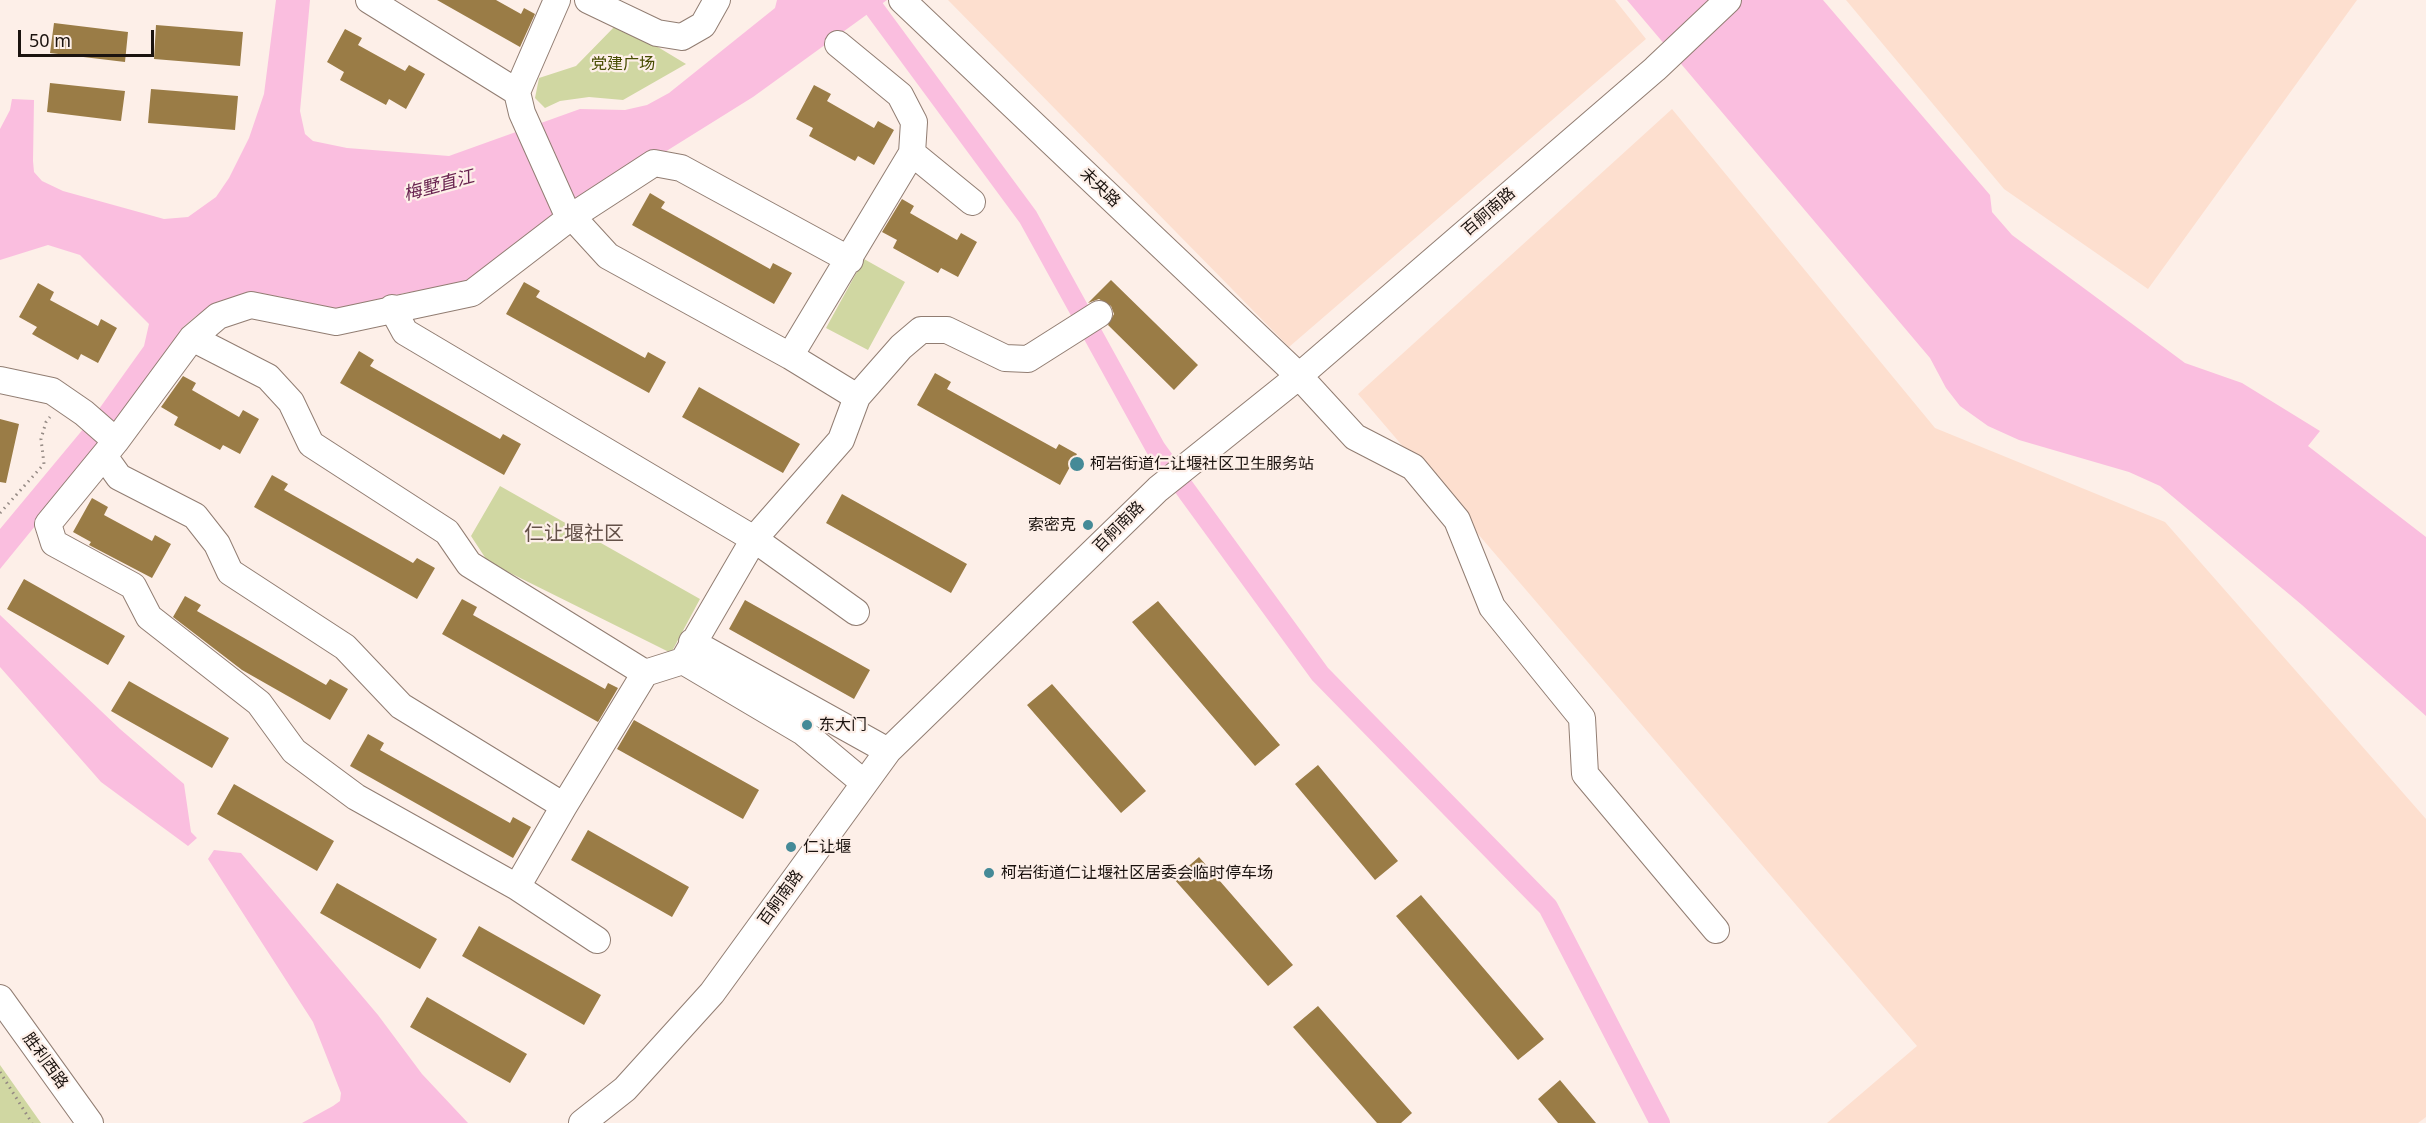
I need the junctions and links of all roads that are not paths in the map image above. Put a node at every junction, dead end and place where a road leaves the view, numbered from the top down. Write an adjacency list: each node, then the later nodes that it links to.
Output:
1 (369, 0): 8 (street)
2 (557, 0): 8 (street)
3 (588, 0): 4 (street)
4 (717, 0)
5 (902, 0): 17 (street, 未央路)
6 (1728, 0): 17 (street, 百舸南路)
7 (838, 44): 9 (street)
8 (520, 102): 11 (street)
9 (912, 153): 10 (street); 12 (street)
10 (972, 202)
11 (568, 213): 12 (street); 13 (street); 16 (street)
12 (850, 260): 16 (street)
13 (392, 308): 15 (street); 21 (street)
14 (1099, 314): 19 (street)
15 (192, 338): 20 (street); 24 (street)
16 (790, 356): 19 (street)
17 (1299, 376): 25 (street, 百舸南路); 29 (street, 未央路)
18 (0, 380): 20 (street)
19 (857, 397): 21 (street)
20 (110, 448): 27 (street); 28 (street)
21 (754, 539): 22 (street); 23 (street)
22 (856, 612)
23 (688, 652): 24 (street); 25 (street); 26 (street)
24 (645, 673): 27 (street)
25 (888, 751): 26 (street, 百舸南路)
26 (864, 783): 33 (street, 百舸南路)
27 (564, 806): 28 (street)
28 (518, 887): 30 (street)
29 (1716, 930)
30 (597, 940)
31 (0, 998): 32 (street, 胜利西路)
32 (90, 1123)
33 (582, 1123)

